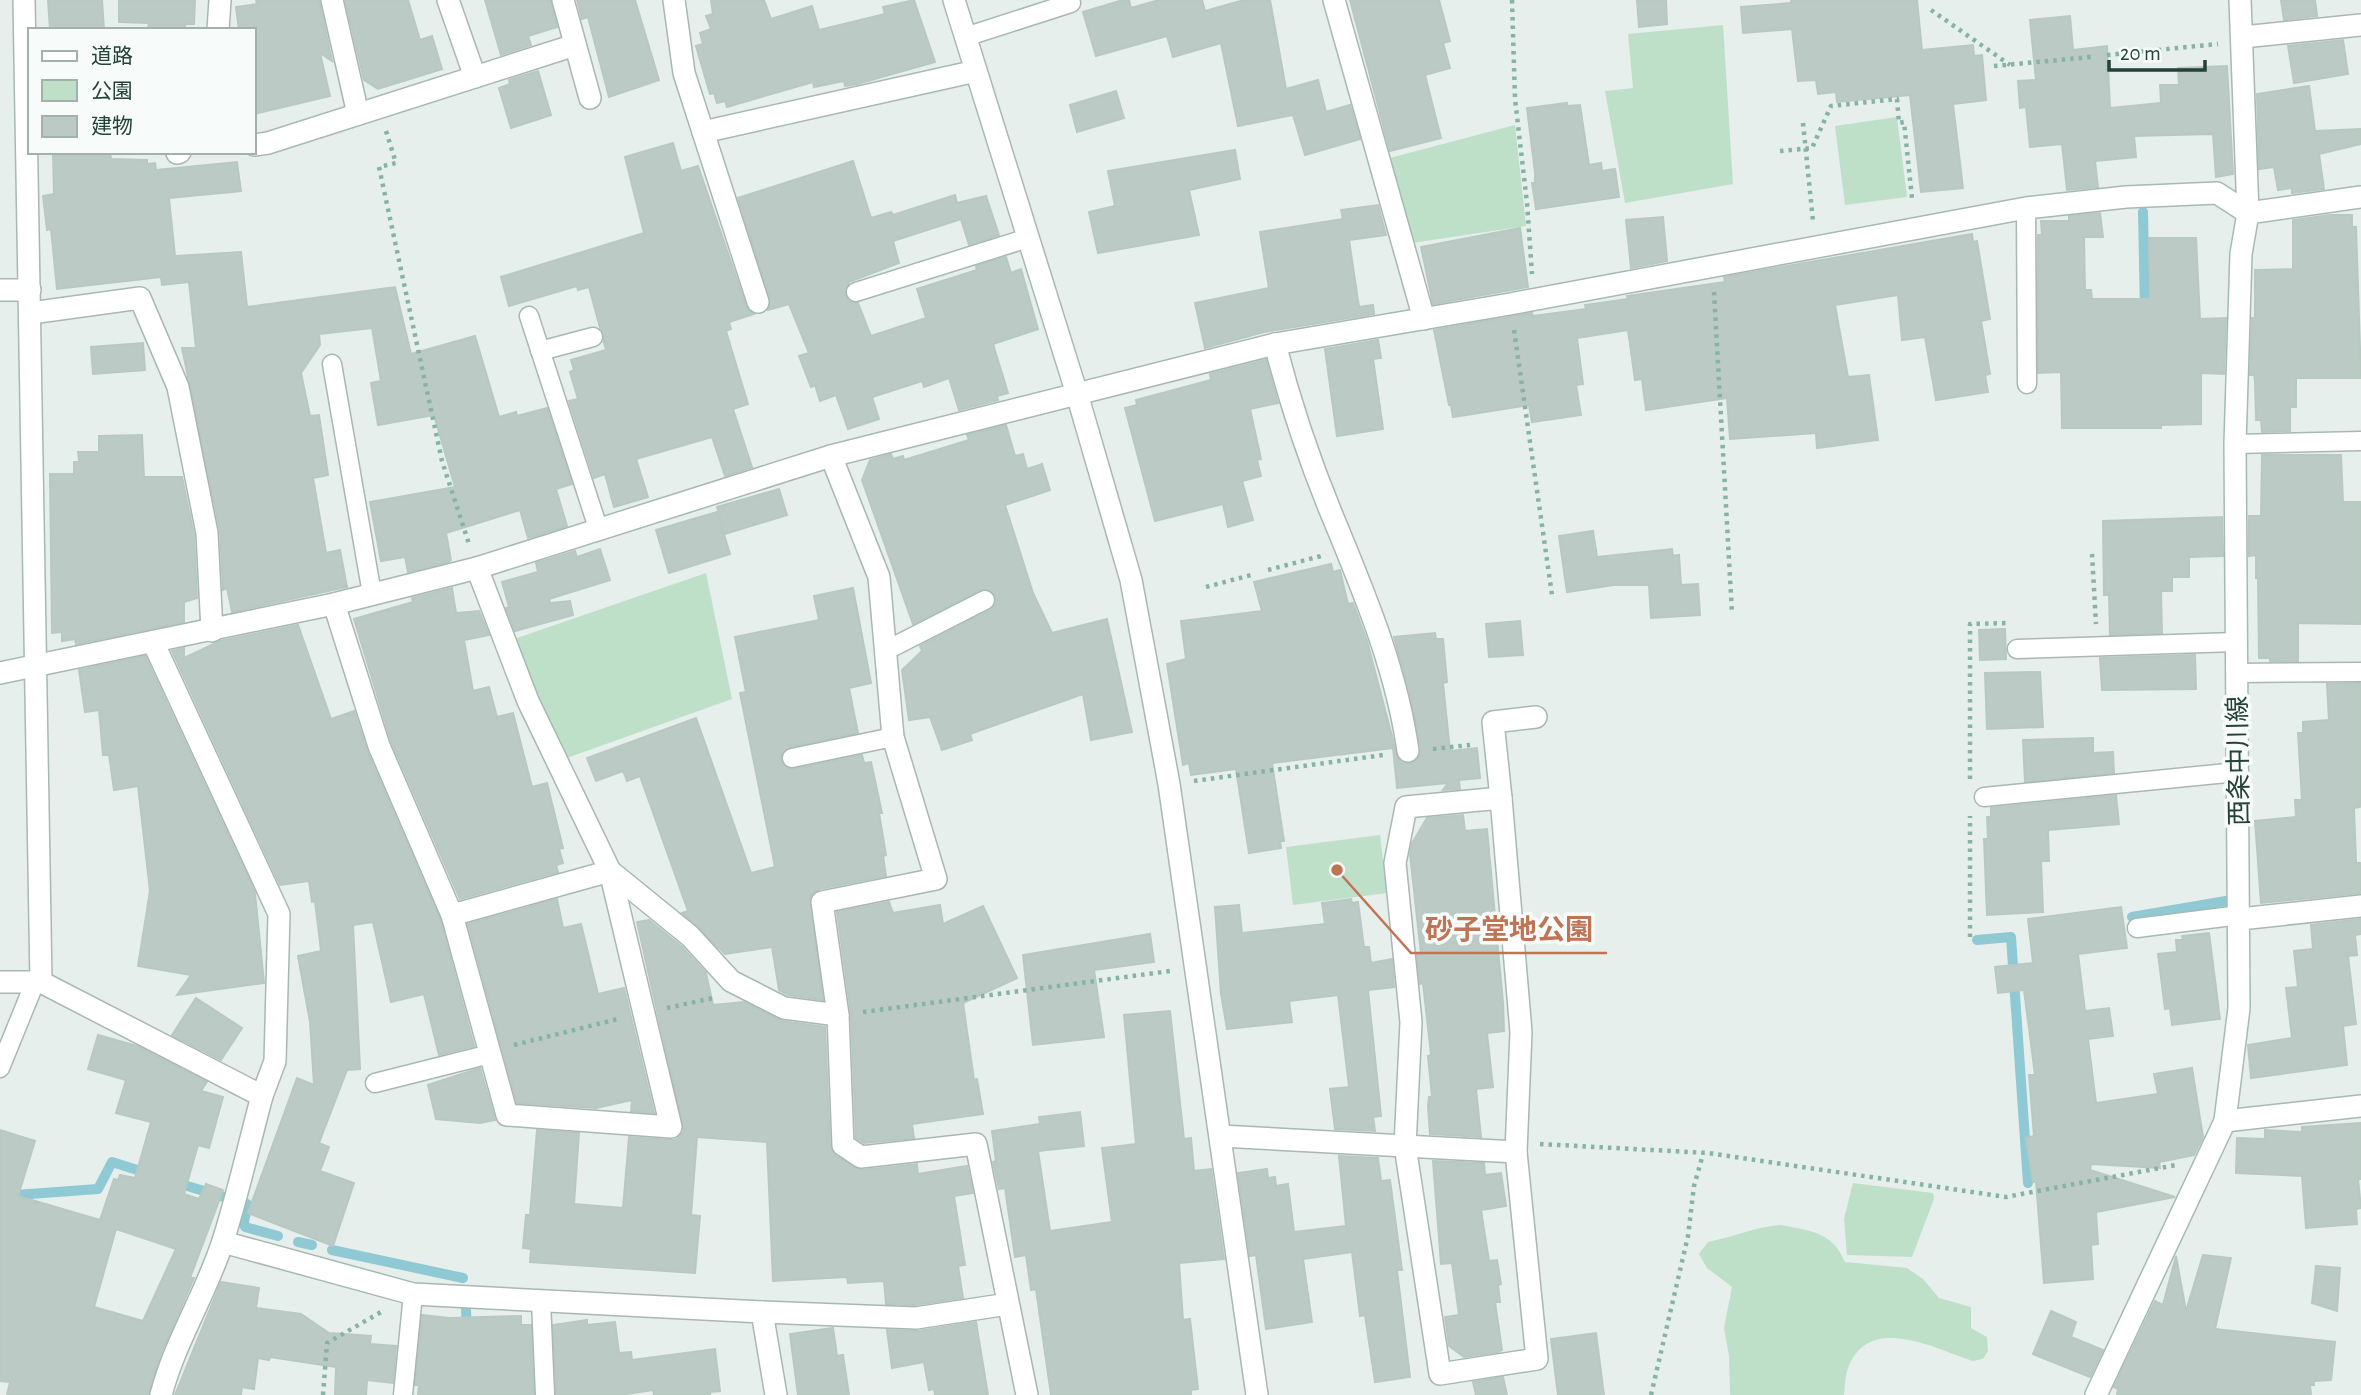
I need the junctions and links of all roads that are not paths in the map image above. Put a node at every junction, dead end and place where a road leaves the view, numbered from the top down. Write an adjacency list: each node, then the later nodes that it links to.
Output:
1 (24, 0): 27 (street)
2 (220, 0): 12 (street)
3 (332, 0): 19 (street)
4 (448, 0): 17 (street)
5 (563, 0): 15 (street)
6 (674, 0): 20 (street)
7 (954, 0): 13 (street)
8 (1334, 0): 32 (street)
9 (2240, 0): 14 (street, 西条中川線)
10 (1071, 2): 13 (lane)
11 (2361, 25): 14 (street)
12 (218, 28)
13 (965, 37): 16 (street)
14 (2243, 39): 24 (street, 西条中川線)
15 (575, 45): 17 (street); 18 (street)
16 (976, 71): 20 (street); 25 (street)
17 (475, 77): 19 (street)
18 (590, 98)
19 (369, 111): 21 (street)
20 (703, 132): 29 (street)
21 (256, 145)
22 (2361, 197): 24 (street)
23 (2026, 208): 24 (street); 32 (street); 37 (lane)
24 (2248, 213): 40 (street, 西条中川線)
25 (1028, 238): 28 (lane); 38 (street)
26 (0, 290): 27 (street)
27 (30, 290): 30 (street)
28 (856, 292)
29 (758, 302)
30 (31, 313): 47 (street); 52 (street)
31 (529, 316): 35 (lane)
32 (1424, 319): 34 (street)
33 (593, 337): 35 (lane)
34 (1275, 344): 38 (street); 58 (street)
35 (540, 351): 42 (lane)
36 (332, 364): 44 (lane)
37 (2028, 384)
38 (1077, 394): 41 (street); 77 (street)
39 (2361, 441): 40 (lane)
40 (2235, 444): 49 (street, 西条中川線)
41 (831, 456): 42 (street); 51 (street)
42 (599, 531): 43 (street)
43 (477, 568): 44 (street); 63 (street)
44 (372, 594): 46 (street)
45 (985, 600): 51 (lane)
46 (334, 604): 47 (street); 65 (street)
47 (212, 631): 48 (street)
48 (153, 642): 52 (street); 74 (street)
49 (2236, 642): 50 (lane); 55 (street, 西条中川線)
50 (2017, 649)
51 (885, 651): 57 (street)
52 (37, 664): 54 (street); 69 (street)
53 (2361, 672): 55 (lane)
54 (0, 673)
55 (2236, 673): 60 (street, 西条中川線)
56 (1536, 717): 62 (street)
57 (893, 737): 59 (lane); 70 (street)
58 (1408, 751)
59 (792, 758)
60 (2238, 772): 61 (lane); 66 (street, 西条中川線)
61 (1977, 792)
62 (1501, 798): 78 (street); 79 (street)
63 (610, 871): 65 (street); 70 (street); 71 (street)
64 (2361, 906): 66 (street)
65 (452, 915): 71 (street)
66 (2240, 917): 67 (lane); 76 (street, 西条中川線)
67 (2137, 928)
68 (0, 982): 69 (street)
69 (38, 982): 72 (lane); 74 (street)
70 (838, 1015): 83 (street)
71 (490, 1054): 73 (lane)
72 (0, 1068)
73 (375, 1083)
74 (261, 1096): 80 (street)
75 (2361, 1106): 76 (street)
76 (2225, 1121): 91 (street, 西条中川線)
77 (1221, 1136): 78 (street); 90 (street)
78 (1405, 1146): 79 (street); 79 (street)
79 (1516, 1147)
80 (223, 1242): 81 (street); 85 (street)
81 (412, 1294): 82 (street); 86 (lane)
82 (541, 1301): 84 (street); 87 (lane)
83 (1008, 1304): 84 (street); 89 (street)
84 (762, 1312): 88 (street)
85 (161, 1395)
86 (403, 1395)
87 (545, 1395)
88 (775, 1395)
89 (1027, 1395)
90 (1257, 1395)
91 (2096, 1395)

